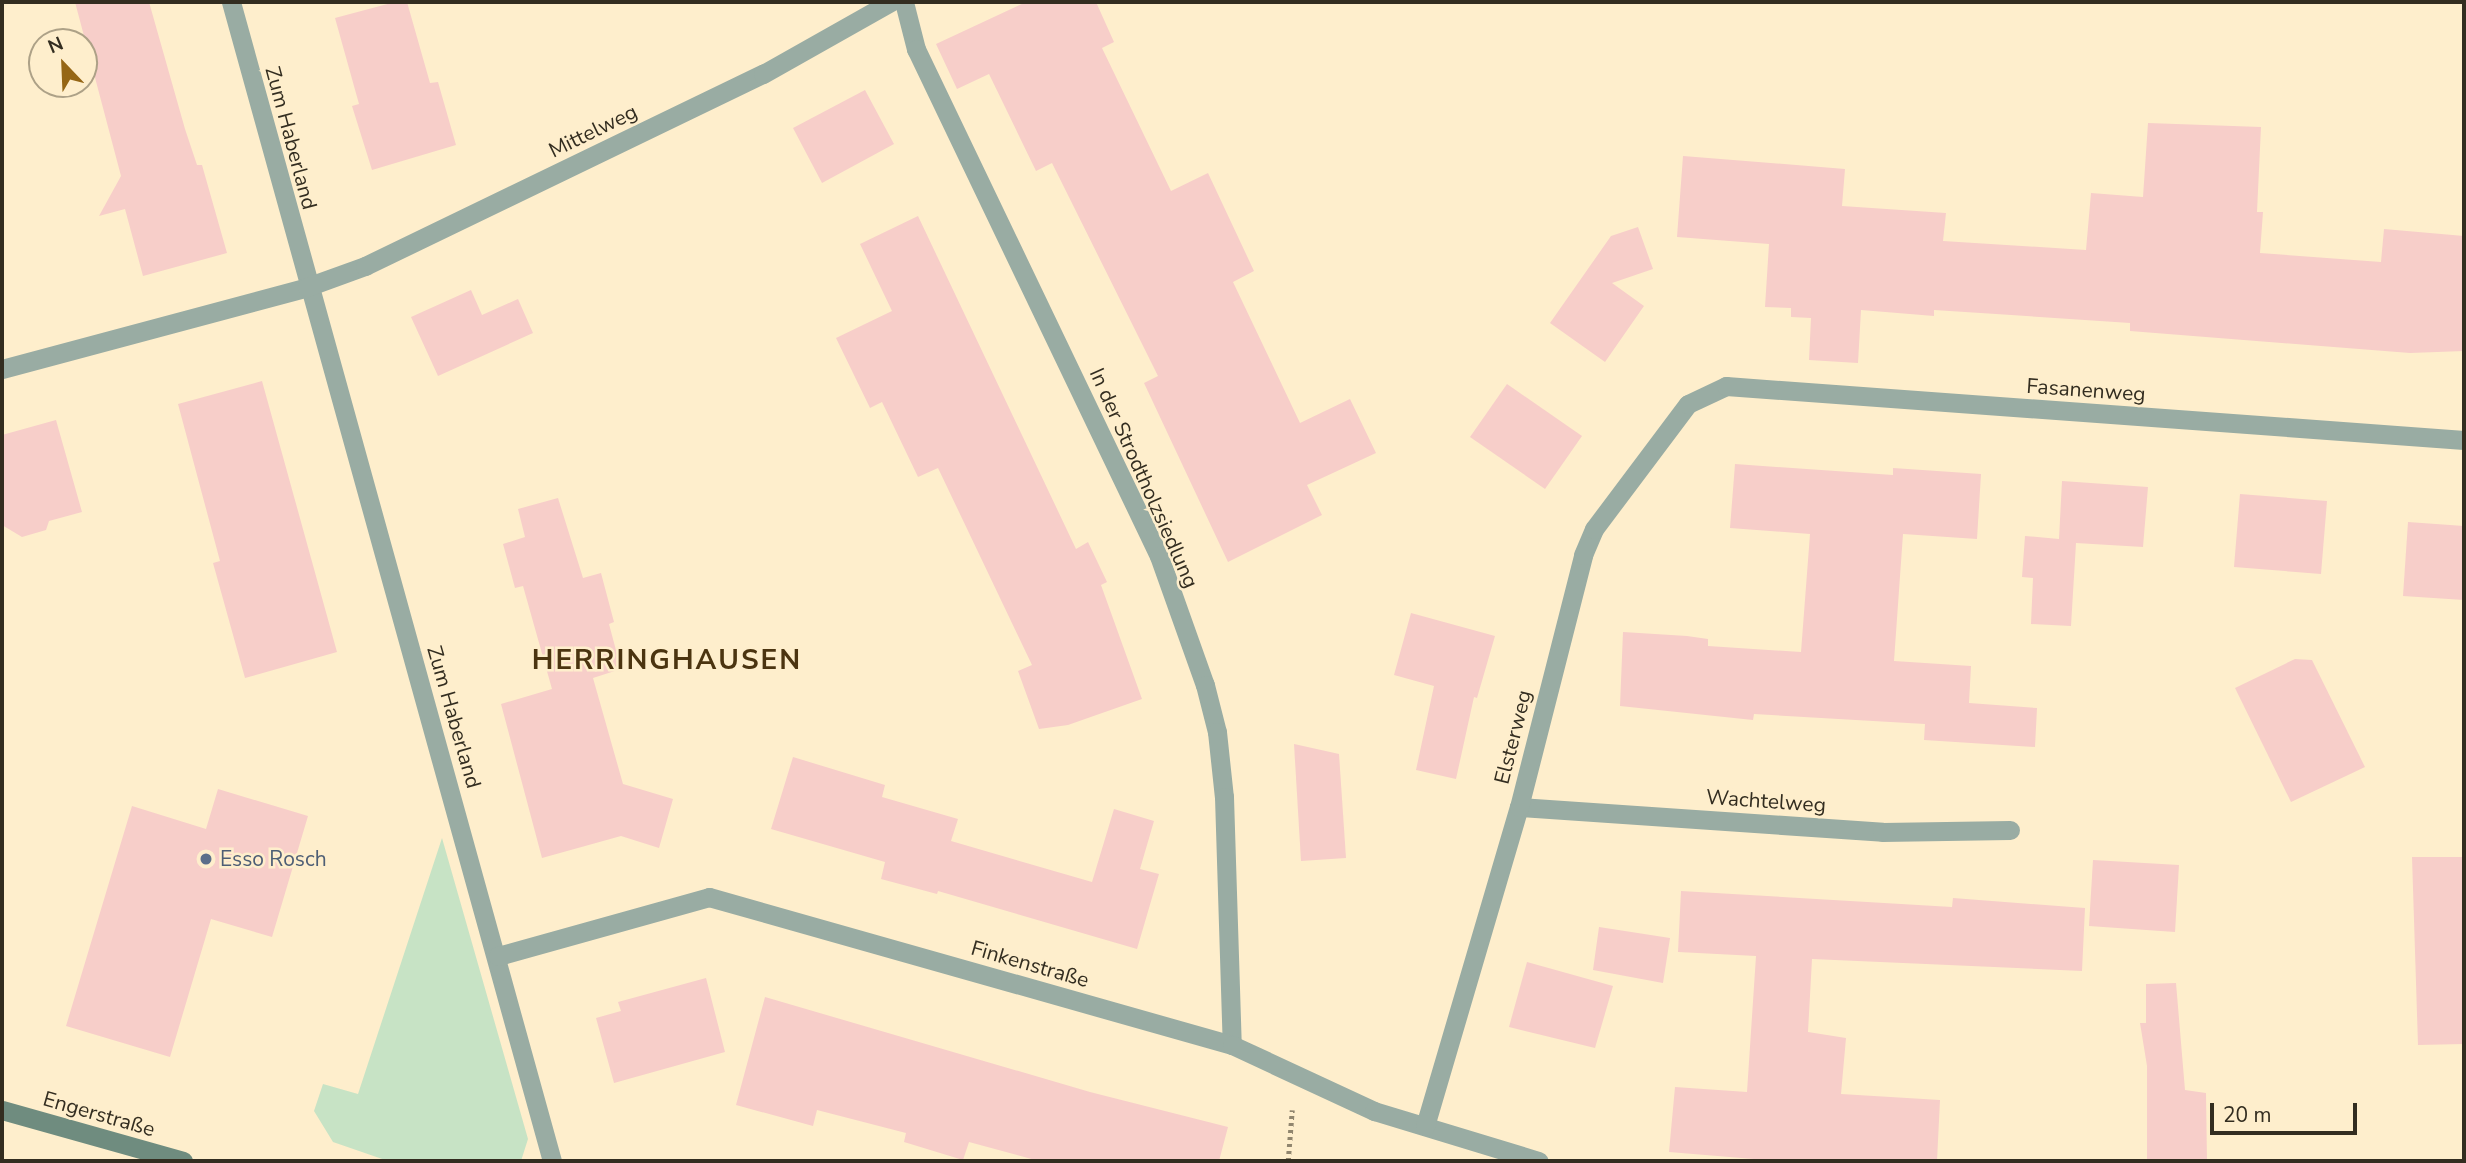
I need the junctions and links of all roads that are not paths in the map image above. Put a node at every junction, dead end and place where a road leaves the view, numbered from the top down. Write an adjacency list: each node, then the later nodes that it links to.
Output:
1 (232, 2): 4 (street, Zum Haberland)
2 (891, 2): 4 (street, Mittelweg)
3 (904, 2): 11 (street, In der Strodtholzsiedlung)
4 (307, 287): 5 (street); 10 (street, Zum Haberland)
5 (2, 369)
6 (1705, 393): 7 (street, Fasanenweg); 8 (street, Elsterweg)
7 (2464, 440)
8 (1519, 807): 9 (street, Wachtelweg); 13 (street, Elsterweg)
9 (2010, 830)
10 (498, 956): 11 (street, Finkenstraße); 15 (street, Zum Haberland)
11 (1232, 1045): 13 (street, Finkenstraße)
12 (2, 1110): 14 (main road, Engerstraße)
13 (1425, 1126): 16 (street, Finkenstraße)
14 (183, 1161)
15 (552, 1161)
16 (1539, 1161)

